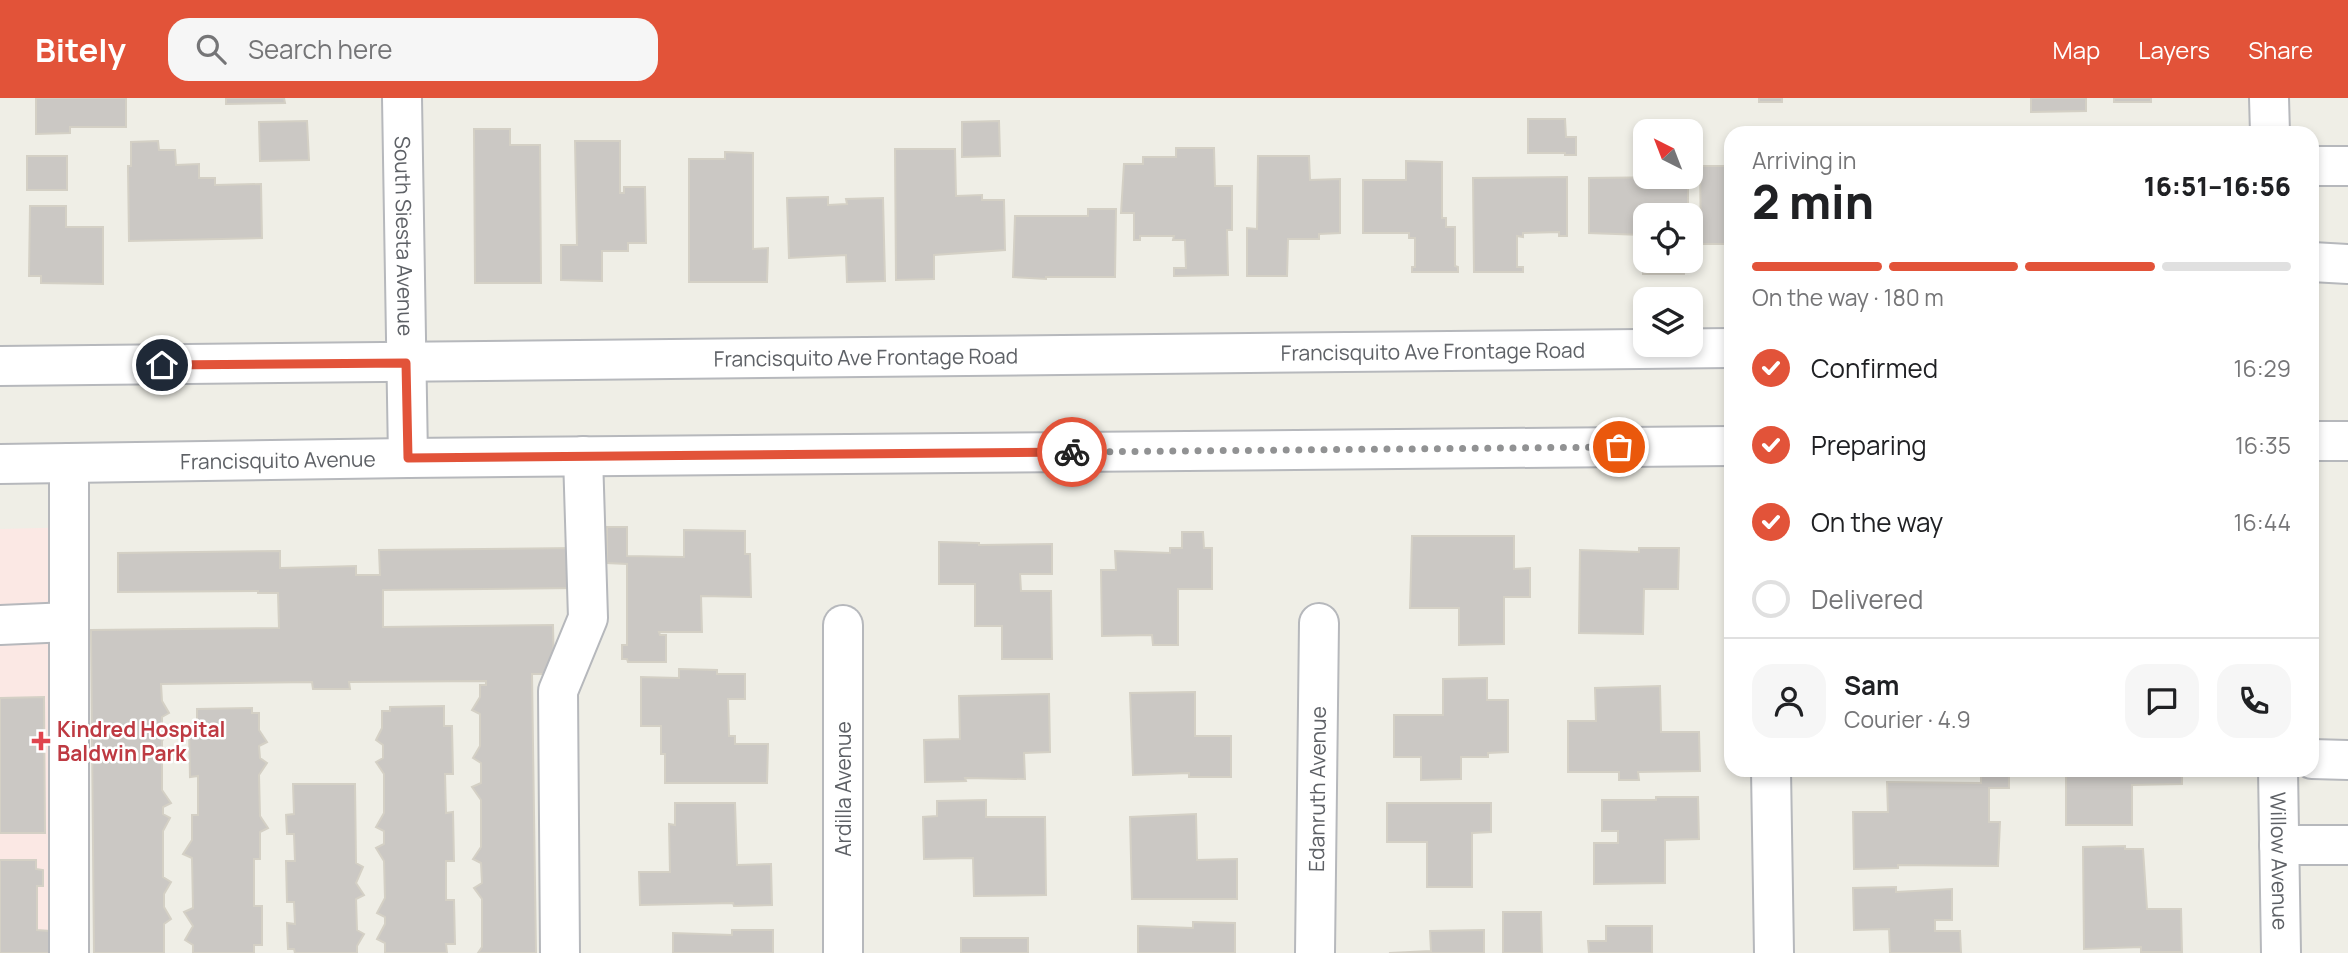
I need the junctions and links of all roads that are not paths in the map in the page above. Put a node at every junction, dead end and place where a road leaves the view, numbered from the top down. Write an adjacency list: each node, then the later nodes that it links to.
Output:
1 (402, 98): 9 (street, South Siesta Avenue)
2 (2269, 98): 3 (street)
3 (2270, 126)
4 (2319, 166): 5 (street)
5 (2348, 166)
6 (2319, 262): 7 (street)
7 (2348, 264)
8 (1724, 348): 9 (street, Francisquito Ave Frontage Road)
9 (406, 363): 10 (street, Francisquito Ave Frontage Road); 15 (street, South Siesta Avenue)
10 (0, 366)
11 (2319, 441): 12 (street)
12 (2348, 441)
13 (1724, 446): 14 (street, Francisquito Avenue)
14 (583, 456): 15 (street, Francisquito Avenue); 29 (street)
15 (408, 458): 16 (street, Francisquito Avenue)
16 (69, 463): 17 (street, Francisquito Avenue); 18 (street)
17 (0, 464)
18 (69, 621): 20 (street); 28 (street)
19 (1319, 623): 31 (street, Edanruth Avenue)
20 (0, 625)
21 (843, 625): 30 (street, Ardilla Avenue)
22 (2319, 759): 23 (street)
23 (2348, 760)
24 (1771, 777): 32 (street)
25 (2278, 777): 26 (street, Willow Avenue)
26 (2279, 845): 27 (street); 33 (street, Willow Avenue)
27 (2348, 845)
28 (69, 953)
29 (560, 953)
30 (843, 953)
31 (1315, 953)
32 (1774, 953)
33 (2281, 953)

